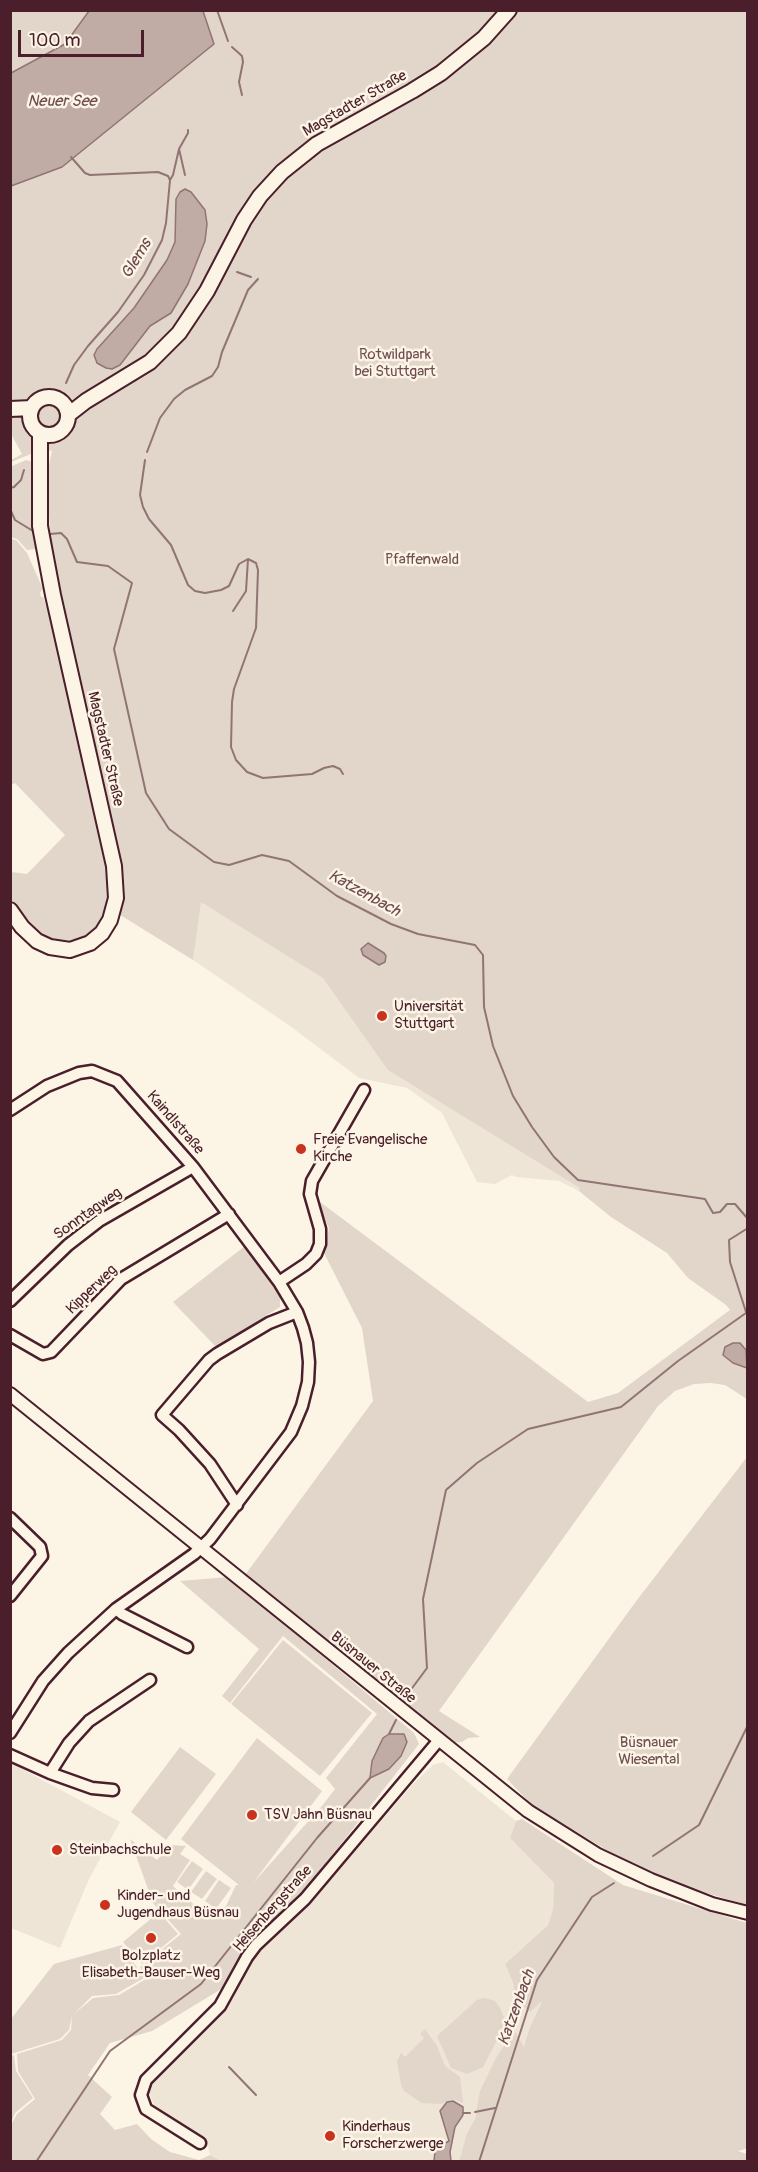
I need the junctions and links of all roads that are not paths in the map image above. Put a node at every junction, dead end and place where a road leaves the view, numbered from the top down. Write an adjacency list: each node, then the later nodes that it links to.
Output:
1 (509, 10): 2 (main road, Magstadter Straße)
2 (123, 378): 3 (main road, Magstadter Straße); 6 (main road, Magstadter Straße)
3 (62, 401): 4 (main road); 6 (main road)
4 (32, 408): 5 (main road); 8 (main road)
5 (10, 409)
6 (68, 415): 8 (main road)
7 (10, 417): 8 (main road)
8 (42, 430): 9 (main road, Magstadter Straße)
9 (10, 910)
10 (364, 1090): 14 (street)
11 (10, 1110): 12 (street, Kaindlstraße)
12 (193, 1167): 13 (street, Kaindlstraße); 15 (street, Sonntagweg)
13 (229, 1214): 14 (street, Kaindlstraße); 17 (street, Kipperweg)
14 (279, 1282): 16 (street, Kaindlstraße)
15 (10, 1300)
16 (297, 1312): 19 (street, Kaindlstraße); 19 (street)
17 (10, 1335)
18 (10, 1394): 21 (street, Büsnauer Straße)
19 (237, 1504): 21 (street, Kaindlstraße)
20 (10, 1518): 22 (street)
21 (202, 1548): 23 (street, Kaindlstraße); 27 (street, Büsnauer Straße)
22 (10, 1596)
23 (116, 1609): 24 (street); 26 (street, Kaindlstraße)
24 (187, 1647)
25 (150, 1680): 29 (street)
26 (10, 1733)
27 (439, 1740): 31 (street, Büsnauer Straße); 32 (street, Heisenbergstraße)
28 (10, 1755): 29 (street)
29 (50, 1773): 30 (street)
30 (113, 1790)
31 (747, 1913)
32 (200, 2143)

